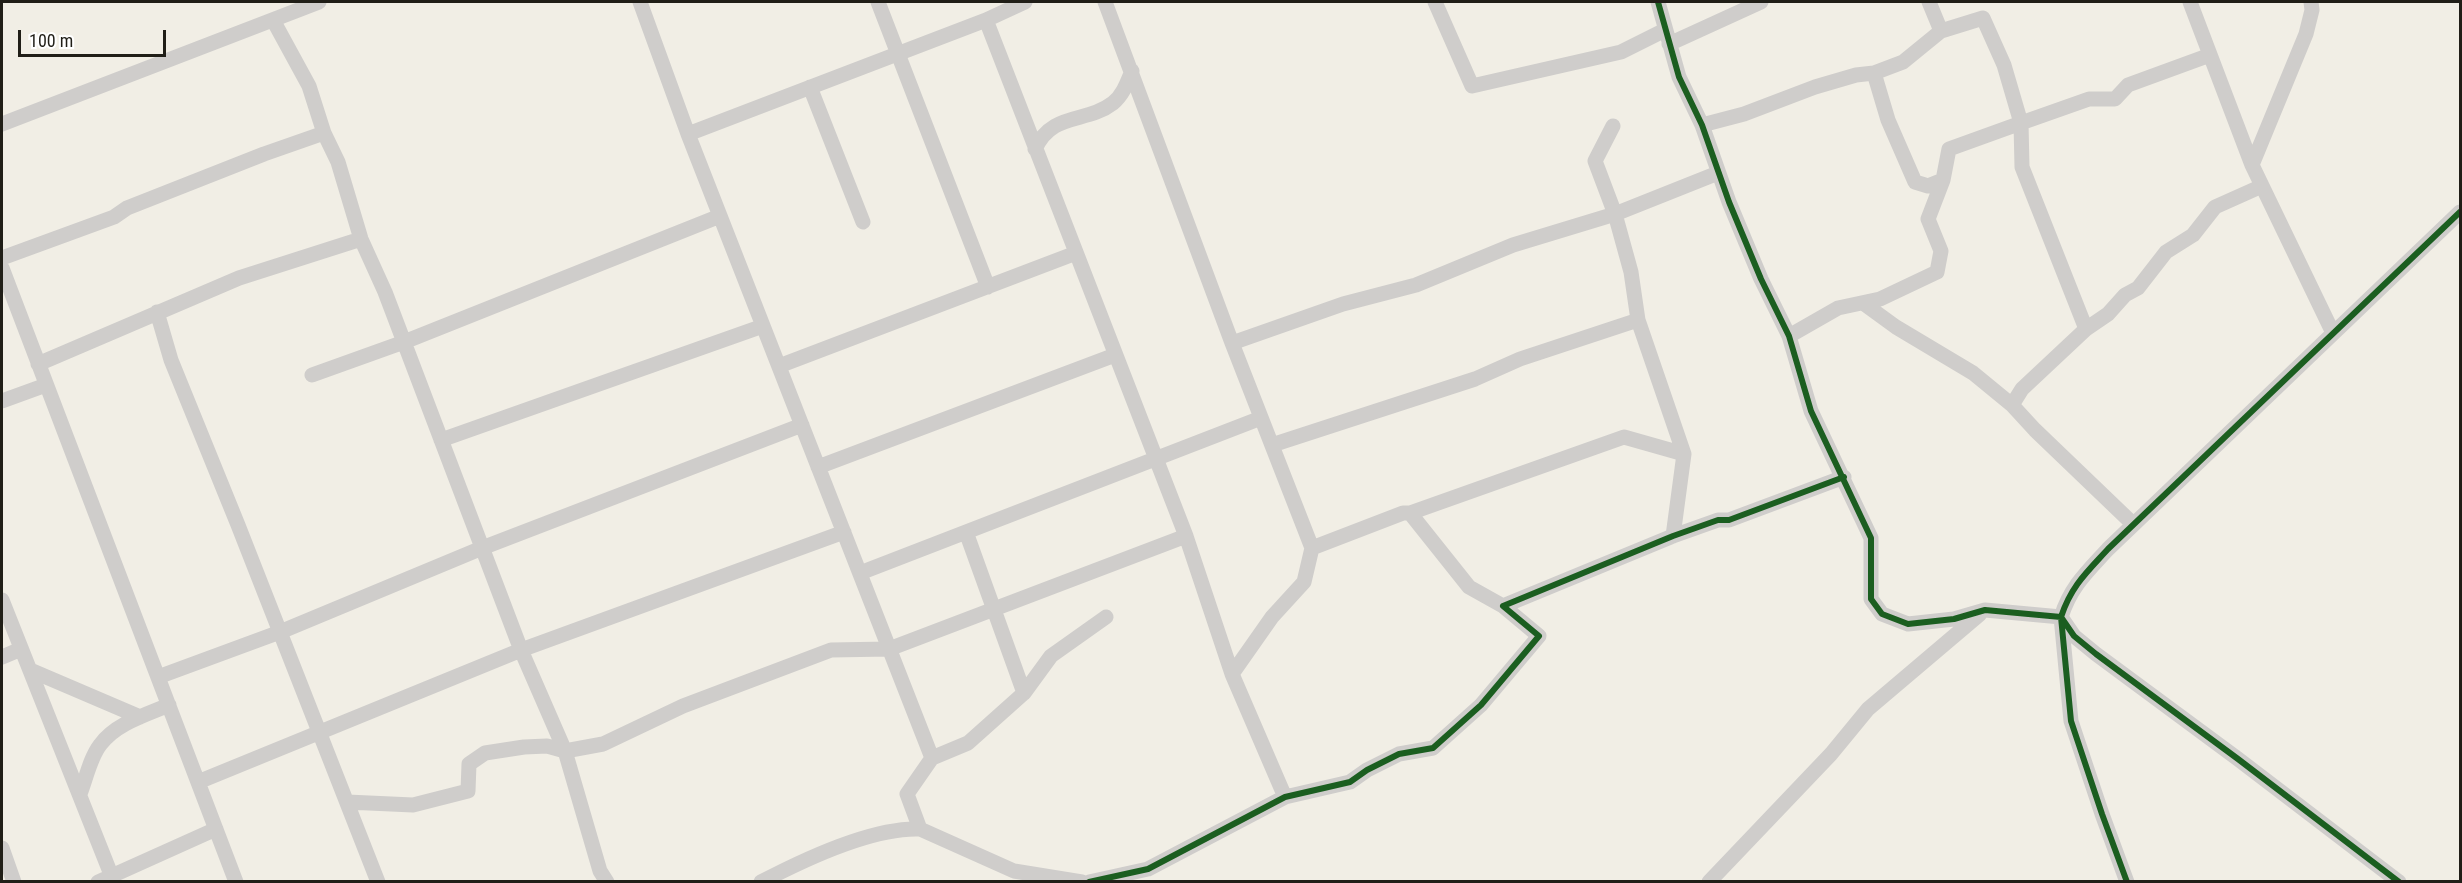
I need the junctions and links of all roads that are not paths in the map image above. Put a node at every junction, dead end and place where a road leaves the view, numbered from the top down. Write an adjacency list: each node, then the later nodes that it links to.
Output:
1 (319, 2): 12 (street)
2 (640, 2): 26 (street)
3 (878, 2): 16 (street)
4 (1025, 2): 13 (street)
5 (1105, 2): 18 (street)
6 (1435, 2): 15 (street)
7 (1658, 2): 15 (street)
8 (1761, 2): 15 (street)
9 (1929, 2): 14 (street)
10 (2190, 2): 17 (street)
11 (2311, 2): 28 (street)
12 (273, 20): 22 (street); 25 (street)
13 (986, 20): 16 (street); 27 (street)
14 (1941, 31): 19 (street); 21 (street)
15 (1667, 37): 23 (street)
16 (898, 54): 20 (street); 40 (street)
17 (2210, 55): 21 (street); 28 (street)
18 (1132, 71): 27 (street); 49 (street)
19 (1874, 73): 23 (street); 30 (street)
20 (810, 87): 26 (street); 35 (street)
21 (2021, 123): 30 (street); 45 (street)
22 (2, 124)
23 (1702, 125): 29 (street)
24 (1613, 126): 33 (street)
25 (324, 134): 36 (street); 38 (street)
26 (688, 134): 34 (street)
27 (1035, 149): 37 (street)
28 (2252, 165): 31 (street)
29 (1718, 173): 33 (street); 47 (street)
30 (1943, 180): 41 (street)
31 (2262, 186): 45 (street); 46 (street)
32 (2460, 212): 46 (street)
33 (1615, 214): 43 (street); 49 (street)
34 (720, 216): 44 (street); 48 (street)
35 (863, 222)
36 (361, 239): 42 (street); 48 (street)
37 (1076, 253): 40 (street); 50 (street)
38 (2, 258)
39 (2, 268): 51 (street)
40 (988, 287): 52 (street)
41 (1863, 303): 47 (street); 56 (street)
42 (157, 312): 51 (street); 80 (street)
43 (1638, 320): 60 (street); 61 (street)
44 (763, 326): 52 (street); 59 (street)
45 (2086, 329): 56 (street)
46 (2332, 333): 66 (street)
47 (1789, 336): 64 (street)
48 (404, 342): 53 (street); 59 (street)
49 (1232, 343): 57 (street)
50 (1115, 355): 62 (street); 63 (street)
51 (38, 364): 54 (street)
52 (779, 366): 58 (street)
53 (312, 375)
54 (46, 386): 55 (street); 87 (street)
55 (2, 401)
56 (2012, 405): 66 (street)
57 (1261, 418): 60 (street); 62 (street)
58 (801, 425): 63 (street); 71 (street)
59 (441, 440): 71 (street)
60 (1272, 445): 72 (street)
61 (1684, 454): 65 (street); 70 (street)
62 (1156, 459): 68 (street); 69 (street)
63 (818, 468): 67 (street)
64 (1844, 477): 70 (street); 77 (street)
65 (1410, 513): 72 (street); 75 (street)
66 (2133, 524): 79 (street)
67 (844, 532): 73 (street); 83 (street)
68 (966, 532): 73 (street); 76 (street)
69 (1186, 536): 76 (street); 86 (street)
70 (1673, 536): 75 (street)
71 (482, 548): 80 (street); 83 (street)
72 (1312, 548): 86 (street)
73 (860, 573): 82 (street)
74 (2, 600): 81 (street)
75 (1503, 606): 96 (street)
76 (994, 609): 82 (street); 88 (street)
77 (1985, 610): 79 (street); 109 (street)
78 (1106, 617): 88 (street)
79 (2061, 617): 110 (street); 111 (street)
80 (280, 632): 87 (street); 91 (street)
81 (21, 649): 84 (street); 85 (street)
82 (890, 649): 92 (street); 93 (street)
83 (521, 650): 91 (street); 92 (street)
84 (2, 657)
85 (30, 670): 90 (street); 95 (street)
86 (1232, 674): 96 (street)
87 (158, 677): 89 (street)
88 (1024, 693): 93 (street)
89 (169, 705): 90 (street); 94 (street)
90 (140, 717): 95 (street)
91 (321, 734): 94 (street); 97 (street)
92 (565, 751): 97 (street); 105 (street)
93 (932, 758): 99 (street)
94 (198, 782): 98 (street)
95 (80, 794): 101 (street)
96 (1285, 798): 108 (street)
97 (347, 802): 104 (street)
98 (216, 829): 101 (street); 103 (street)
99 (920, 829): 106 (street); 107 (street)
100 (2, 848): 102 (street)
101 (108, 880)
102 (14, 882)
103 (236, 882)
104 (378, 882)
105 (607, 882)
106 (761, 882)
107 (1082, 882)
108 (1089, 882)
109 (1709, 882)
110 (2127, 882)
111 (2398, 882)

